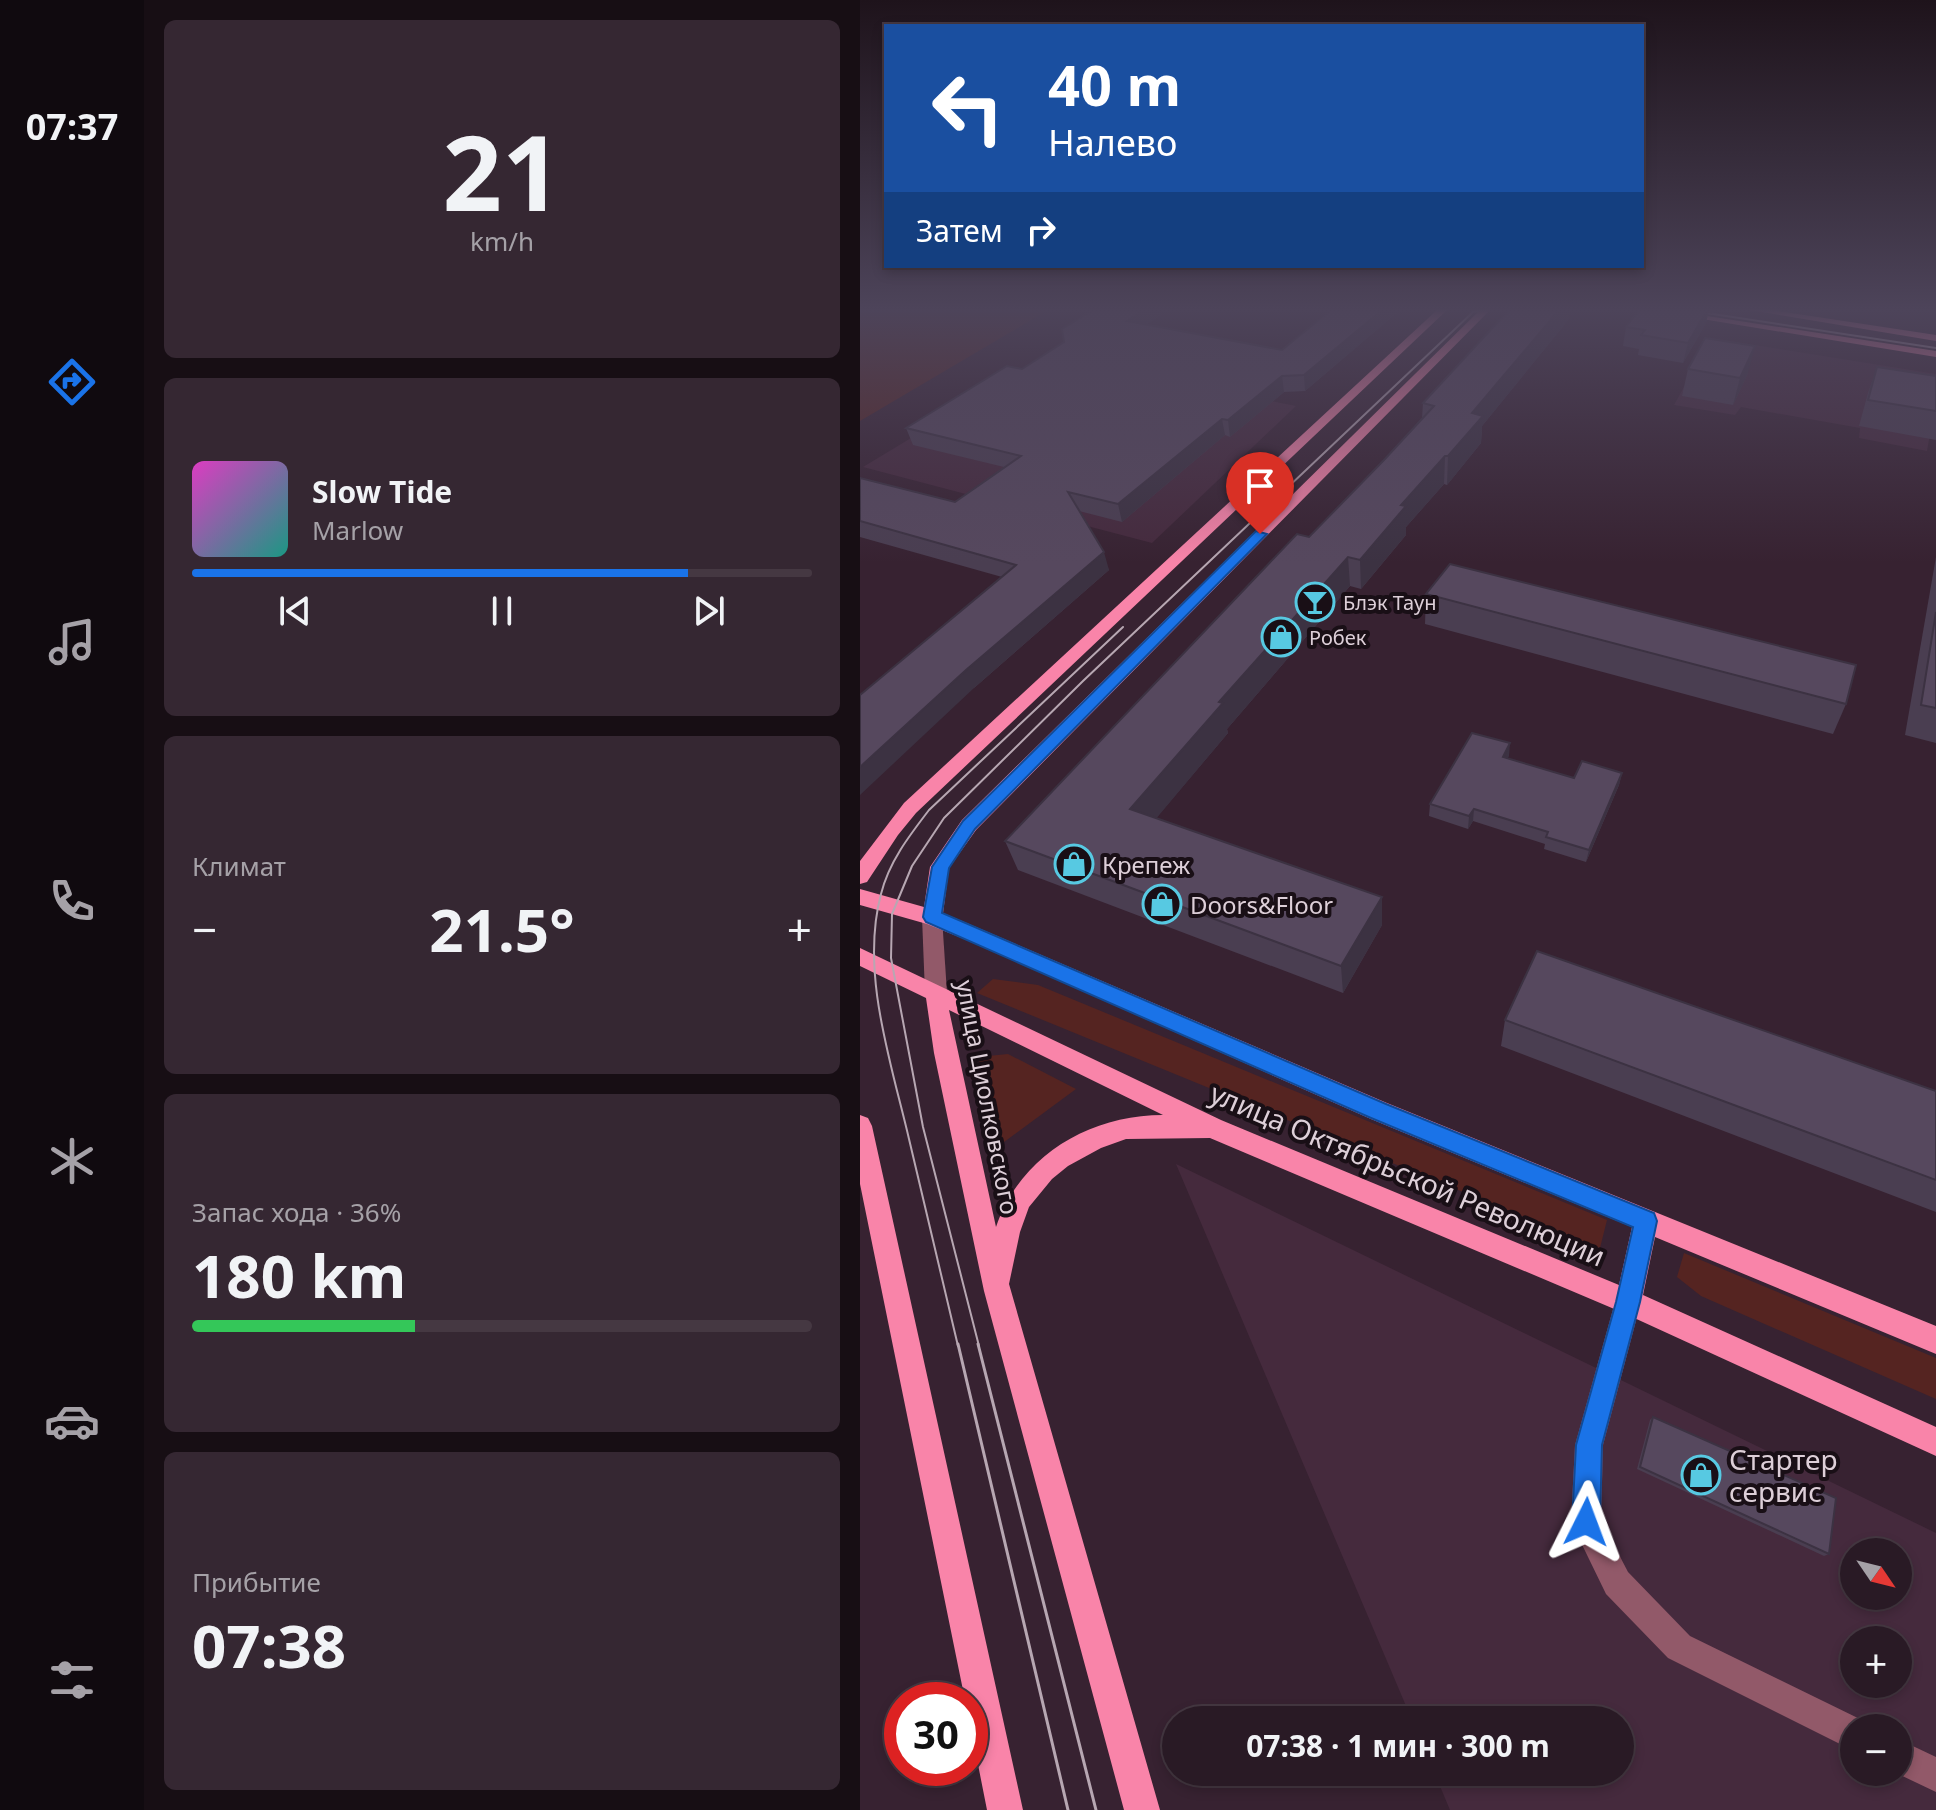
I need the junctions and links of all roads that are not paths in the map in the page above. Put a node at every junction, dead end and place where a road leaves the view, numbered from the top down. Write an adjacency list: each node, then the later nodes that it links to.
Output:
1 (1352, 394): 3 (main road)
2 (1400, 394): 5 (main road, улица Циолковского)
3 (860, 877)
4 (860, 897): 5 (main road, улица Октябрьской Революции)
5 (932, 917): 7 (street, улица Циолковского); 10 (main road, улица Октябрьской Революции)
6 (860, 956): 7 (main road, улица Октябрьской Революции)
7 (936, 993): 9 (main road, улица Октябрьской Революции); 11 (main road, улица Циолковского)
8 (860, 1126): 18 (main road)
9 (1213, 1128): 11 (main road); 12 (main road, улица Октябрьской Революции)
10 (1646, 1221): 12 (main road); 13 (main road, улица Октябрьской Революции)
11 (997, 1291): 19 (main road, улица Циолковского)
12 (1628, 1302): 14 (main road, улица Октябрьской Революции); 15 (street)
13 (1936, 1340)
14 (1936, 1442)
15 (1840, 1727)
16 (1912, 1763): 17 (street)
17 (1936, 1775)
18 (1005, 1810)
19 (1142, 1810)

